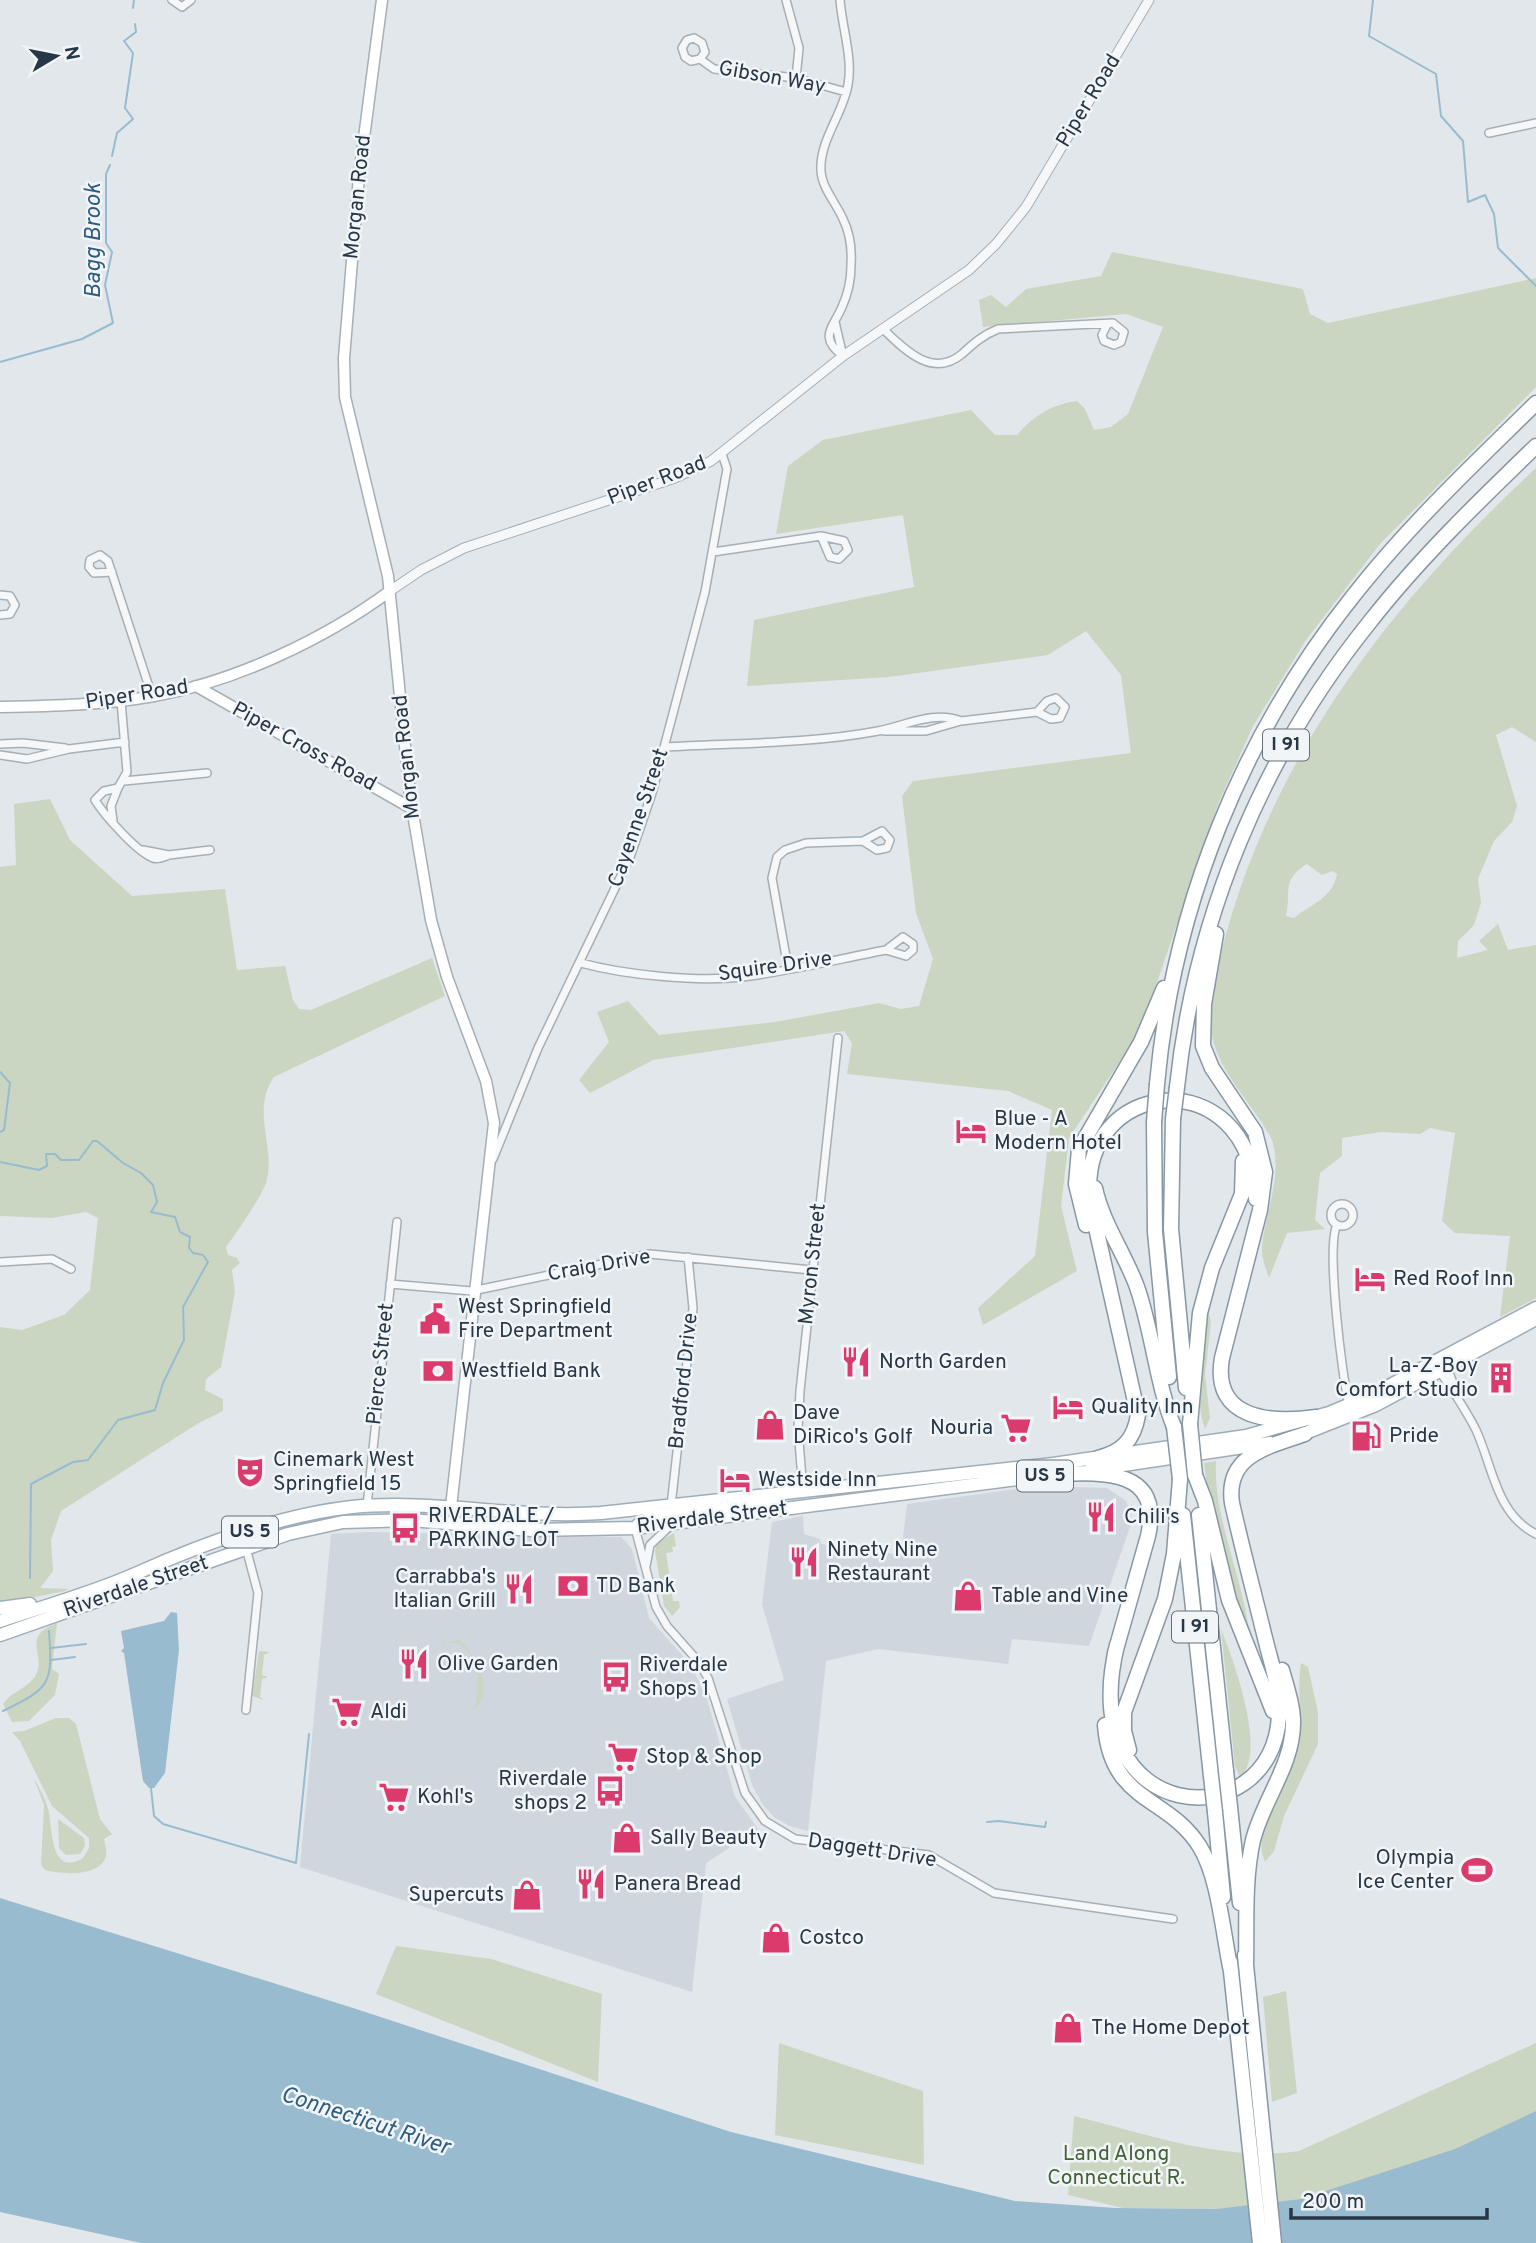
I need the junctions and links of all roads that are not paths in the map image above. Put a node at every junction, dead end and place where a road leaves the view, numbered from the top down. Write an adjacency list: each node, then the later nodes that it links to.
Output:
1 (173, 0): 2 (street)
2 (191, 0)
3 (382, 0): 21 (main road, Morgan Road)
4 (786, 0): 8 (street)
5 (841, 0): 9 (street)
6 (1149, 0): 13 (street, Piper Road)
7 (700, 59): 8 (street, Gibson Way)
8 (796, 78): 9 (street, Gibson Way)
9 (846, 92): 14 (street)
10 (1536, 123): 11 (street)
11 (1489, 133)
12 (1107, 325): 13 (street)
13 (883, 330): 14 (street, Piper Road)
14 (843, 356): 17 (street, Piper Road)
15 (1536, 403): 46 (highway, I 91)
16 (1536, 446): 44 (highway, I 91)
17 (722, 454): 19 (street, Cayenne Street); 21 (street, Piper Road)
18 (821, 536): 19 (street)
19 (713, 552): 35 (street, Cayenne Street)
20 (112, 572): 25 (street)
21 (390, 591): 24 (main road, Piper Road); 41 (main road, Morgan Road)
22 (0, 595): 23 (street)
23 (0, 615)
24 (196, 686): 25 (main road, Piper Road); 41 (main road, Piper Cross Road)
25 (152, 696): 26 (main road, Piper Road)
26 (121, 701): 27 (main road, Piper Road); 33 (street)
27 (0, 708)
28 (1037, 712): 30 (street)
29 (925, 719): 30 (street); 31 (street); 32 (street)
30 (961, 721): 32 (street)
31 (880, 730): 32 (street); 35 (street)
32 (926, 731)
33 (125, 742): 36 (street); 39 (street)
34 (0, 744): 36 (street)
35 (665, 747): 48 (street, Cayenne Street)
36 (69, 748): 37 (street)
37 (0, 755)
38 (207, 773): 39 (street)
39 (124, 781): 40 (street)
40 (118, 788): 42 (street); 42 (street)
41 (411, 808): 53 (main road, Morgan Road)
42 (115, 824): 45 (street)
43 (863, 841): 49 (street)
44 (1238, 846): 58 (highway); 71 (highway, I 91, bridge)
45 (211, 849)
46 (1190, 911): 68 (highway); 72 (highway, I 91, bridge)
47 (886, 950): 49 (street, Squire Drive)
48 (581, 963): 49 (street, Squire Drive); 51 (street, Cayenne Street)
49 (788, 968)
50 (838, 1038): 62 (street, Myron Street)
51 (517, 1107): 53 (street); 55 (street, Cayenne Street)
52 (1216, 1115): 54 (highway); 58 (highway); 71 (highway)
53 (494, 1123): 55 (main road, Morgan Road)
54 (1106, 1133): 68 (highway); 72 (highway)
55 (491, 1164): 64 (main road, Morgan Road)
56 (397, 1222): 63 (street, Pierce Street)
57 (1337, 1225): 69 (street)
58 (1249, 1255): 70 (highway)
59 (688, 1257): 62 (street, Craig Drive); 64 (street, Craig Drive); 81 (street, Bradford Drive)
60 (0, 1262): 61 (street)
61 (71, 1269)
62 (811, 1270): 78 (street, Myron Street)
63 (390, 1284): 64 (street, Craig Drive); 80 (street, Pierce Street)
64 (472, 1292): 82 (main road, Morgan Road)
65 (1536, 1308): 67 (main road, Riverdale Street / US 5)
66 (1536, 1319): 67 (main road, Riverdale Street / US 5)
67 (1441, 1365): 69 (main road, Riverdale Street / US 5); 73 (main road, Riverdale Street / US 5); 88 (street)
68 (1135, 1393): 74 (highway)
69 (1349, 1405): 70 (main road, Riverdale Street / US 5)
70 (1316, 1417): 74 (main road, Riverdale Street / US 5)
71 (1190, 1424): 76 (highway, I 91, bridge)
72 (1174, 1427): 77 (highway, I 91, bridge)
73 (1305, 1434): 75 (main road, Riverdale Street / US 5); 84 (highway)
74 (1098, 1458): 79 (main road, Riverdale Street / US 5)
75 (1058, 1474): 86 (main road, Riverdale Street / US 5); 97 (highway)
76 (1195, 1475): 99 (highway); 102 (highway, I 91, bridge)
77 (1180, 1479): 100 (highway); 103 (highway, I 91, bridge)
78 (803, 1491): 79 (main road, Riverdale Street / US 5); 81 (main road, Riverdale Street / US 5)
79 (822, 1491): 87 (main road)
80 (367, 1506): 82 (main road, Riverdale Street / US 5); 89 (main road, Riverdale Street / US 5)
81 (671, 1506): 83 (main road, Riverdale Street / US 5)
82 (451, 1507): 83 (main road, Riverdale Street / US 5); 85 (main road)
83 (617, 1512): 87 (main road)
84 (1234, 1514): 99 (highway); 102 (highway)
85 (453, 1524): 87 (main road, Riverdale Street / US 5); 90 (main road, Riverdale Street / US 5)
86 (673, 1525): 87 (main road, Riverdale Street / US 5); 91 (street)
87 (635, 1528): 91 (street, Daggett Drive)
88 (1536, 1534)
89 (226, 1540): 92 (main road); 93 (main road, Riverdale Street / US 5)
90 (246, 1548): 92 (main road, Riverdale Street / US 5); 98 (street)
91 (646, 1566): 101 (street, Daggett Drive)
92 (164, 1577): 96 (main road, Riverdale Street / US 5)
93 (58, 1601): 94 (main road); 95 (main road, Riverdale Street / US 5)
94 (0, 1608)
95 (0, 1621)
96 (0, 1635)
97 (1117, 1645): 100 (highway); 103 (highway)
98 (246, 1710)
99 (1256, 1771): 100 (highway)
100 (1174, 1794)
101 (1173, 1919)
102 (1246, 1964): 104 (highway, I 91)
103 (1231, 1971): 104 (highway, I 91)
104 (1251, 2089): 105 (highway, I 91); 106 (highway, I 91)
105 (1260, 2243)
106 (1274, 2243)

